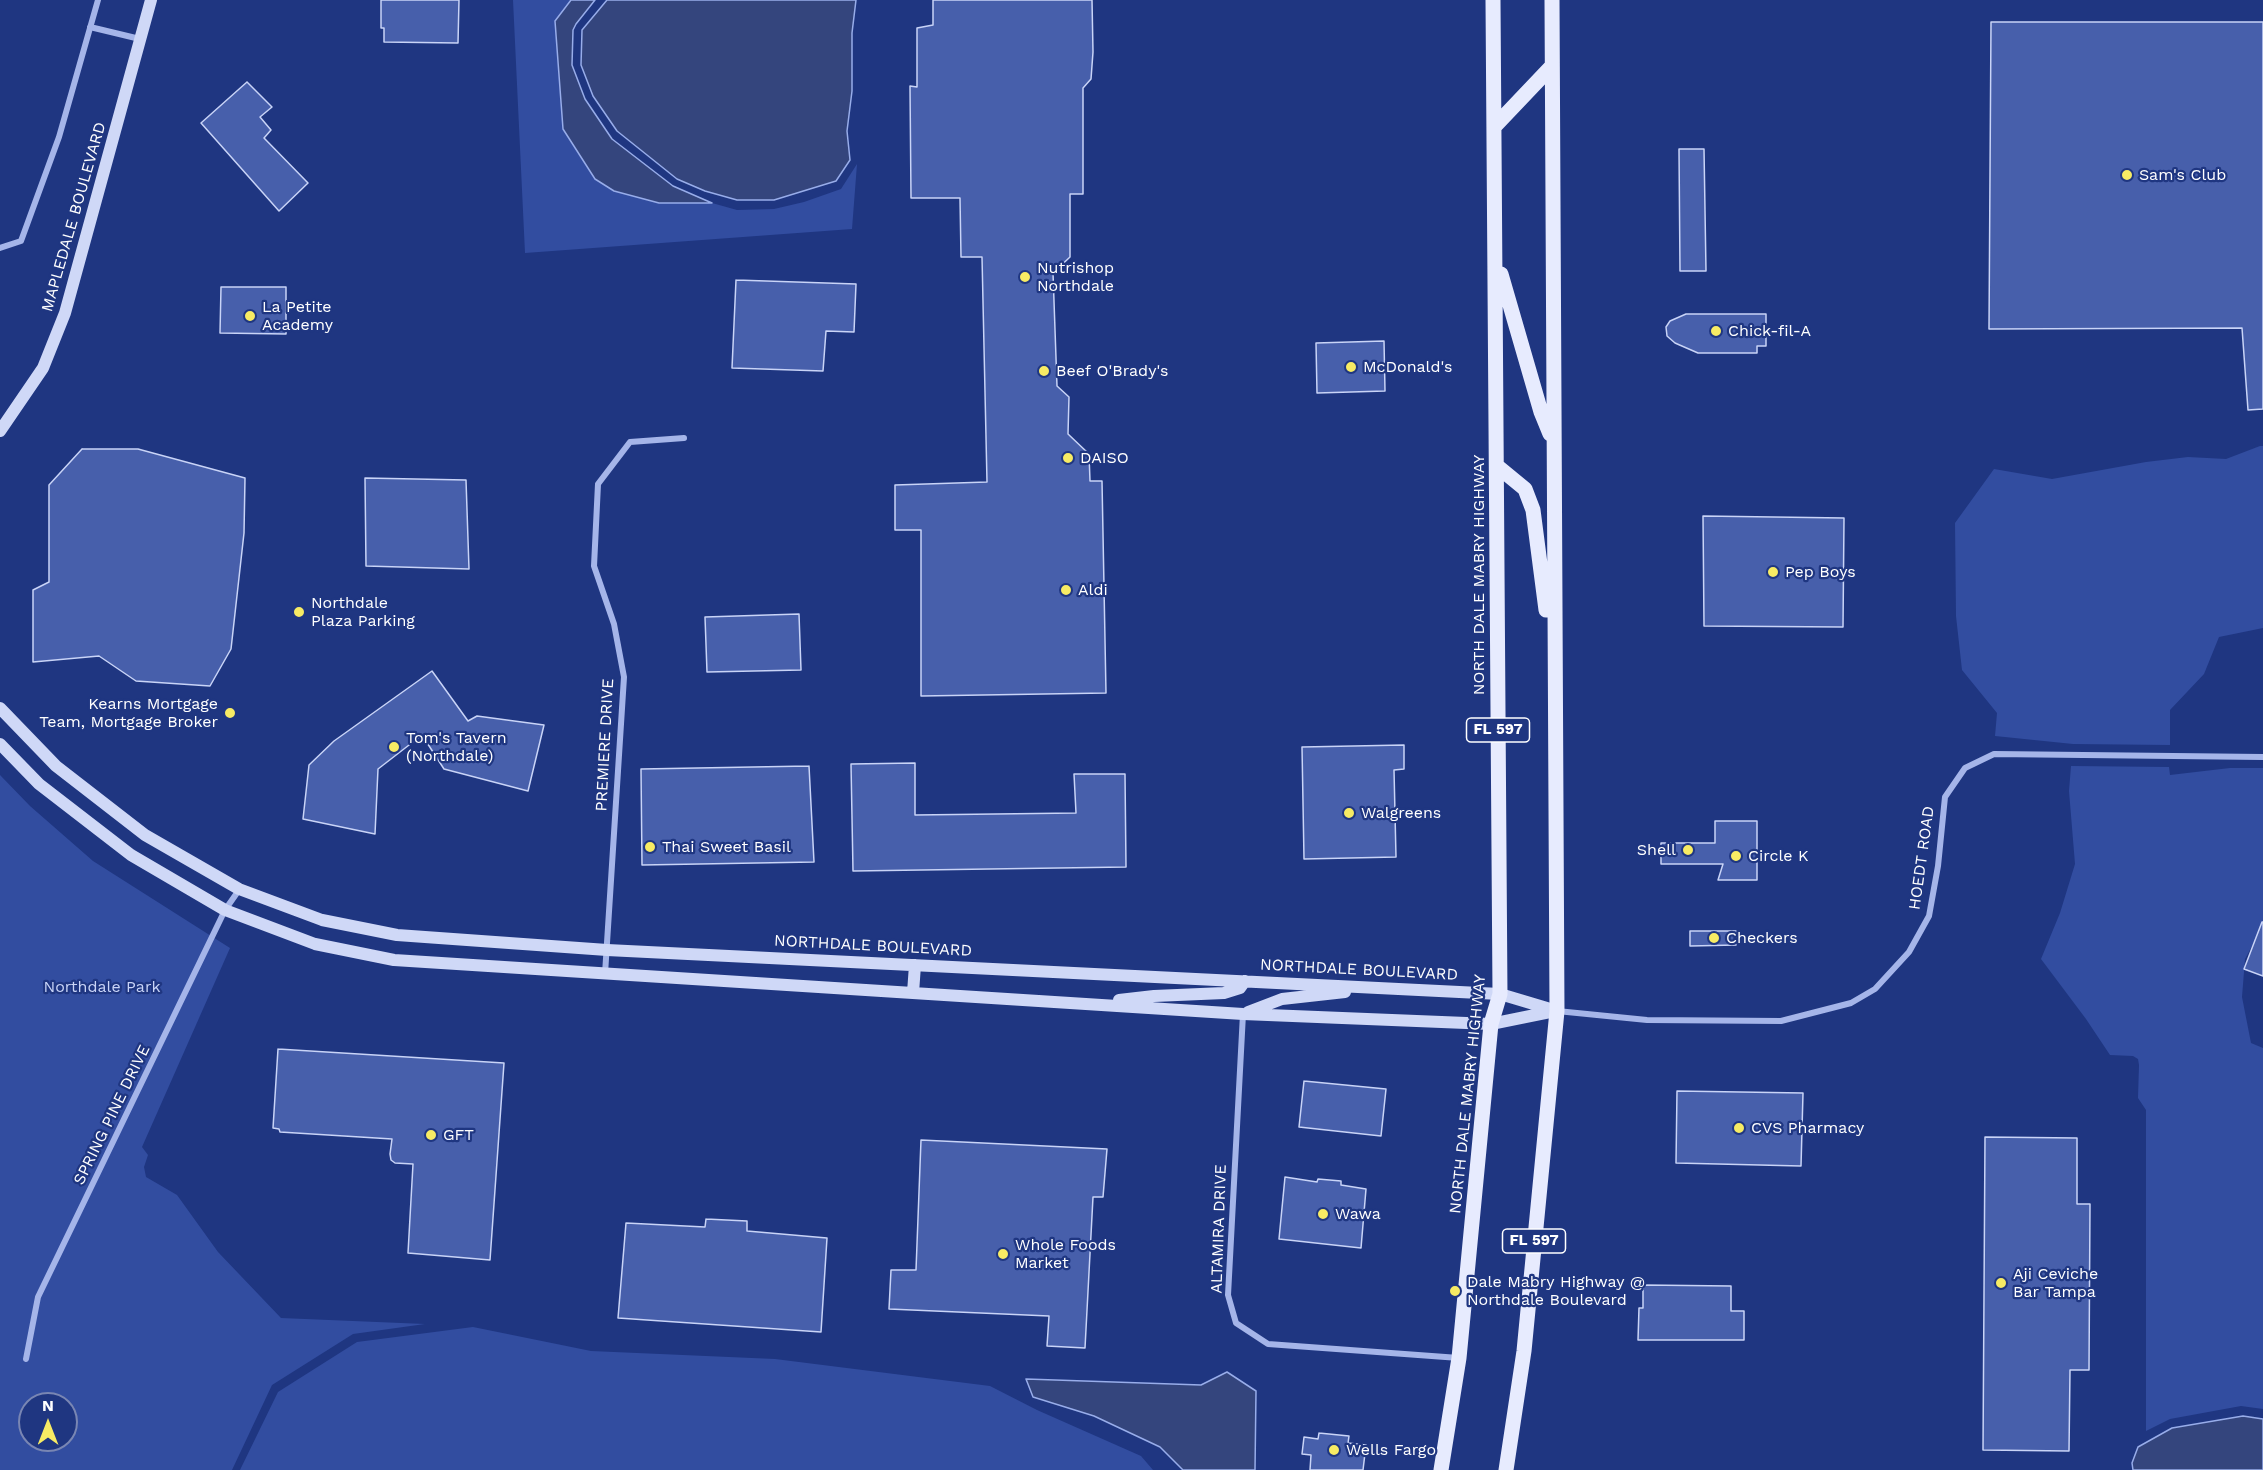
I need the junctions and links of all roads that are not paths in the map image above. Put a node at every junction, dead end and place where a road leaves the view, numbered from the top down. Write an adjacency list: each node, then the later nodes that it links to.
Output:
1 (98, 0): 5 (street)
2 (151, 0): 6 (street, MAPLEDALE BOULEVARD)
3 (1493, 0): 8 (main road, NORTH DALE MABRY HIGHWAY / FL 597)
4 (1552, 0): 7 (main road, FL 597)
5 (90, 27): 6 (street); 9 (street)
6 (140, 39): 11 (street, MAPLEDALE BOULEVARD)
7 (1552, 66): 8 (main road); 13 (main road, FL 597)
8 (1494, 127): 10 (main road, NORTH DALE MABRY HIGHWAY / FL 597)
9 (0, 248)
10 (1495, 253): 13 (main road); 14 (main road, NORTH DALE MABRY HIGHWAY / FL 597)
11 (0, 430)
12 (684, 438): 21 (street, PREMIERE DRIVE)
13 (1553, 439): 15 (main road, FL 597)
14 (1497, 466): 15 (main road); 27 (main road, NORTH DALE MABRY HIGHWAY / FL 597)
15 (1555, 678): 29 (main road, FL 597)
16 (0, 708): 19 (street, NORTHDALE BOULEVARD)
17 (0, 744): 20 (street)
18 (2263, 757): 29 (street, HOEDT ROAD)
19 (239, 889): 20 (street, SPRING PINE DRIVE); 21 (street, NORTHDALE BOULEVARD)
20 (225, 910): 23 (street); 33 (street, SPRING PINE DRIVE)
21 (607, 950): 22 (street, NORTHDALE BOULEVARD); 23 (street, PREMIERE DRIVE)
22 (915, 964): 24 (street, NORTHDALE BOULEVARD); 26 (street)
23 (605, 974): 26 (street)
24 (1245, 981): 25 (street, NORTHDALE BOULEVARD); 28 (street)
25 (1376, 988): 27 (street, NORTHDALE BOULEVARD); 30 (street)
26 (913, 993): 28 (street)
27 (1500, 994): 29 (street, NORTHDALE BOULEVARD); 31 (main road, NORTH DALE MABRY HIGHWAY / FL 597)
28 (1091, 1004): 30 (street)
29 (1557, 1011): 31 (street); 35 (main road, FL 597)
30 (1244, 1014): 31 (street); 32 (street, ALTAMIRA DRIVE)
31 (1491, 1024): 32 (main road, NORTH DALE MABRY HIGHWAY / FL 597)
32 (1459, 1358): 34 (main road, NORTH DALE MABRY HIGHWAY / FL 597)
33 (26, 1359)
34 (1441, 1470)
35 (1506, 1470)

